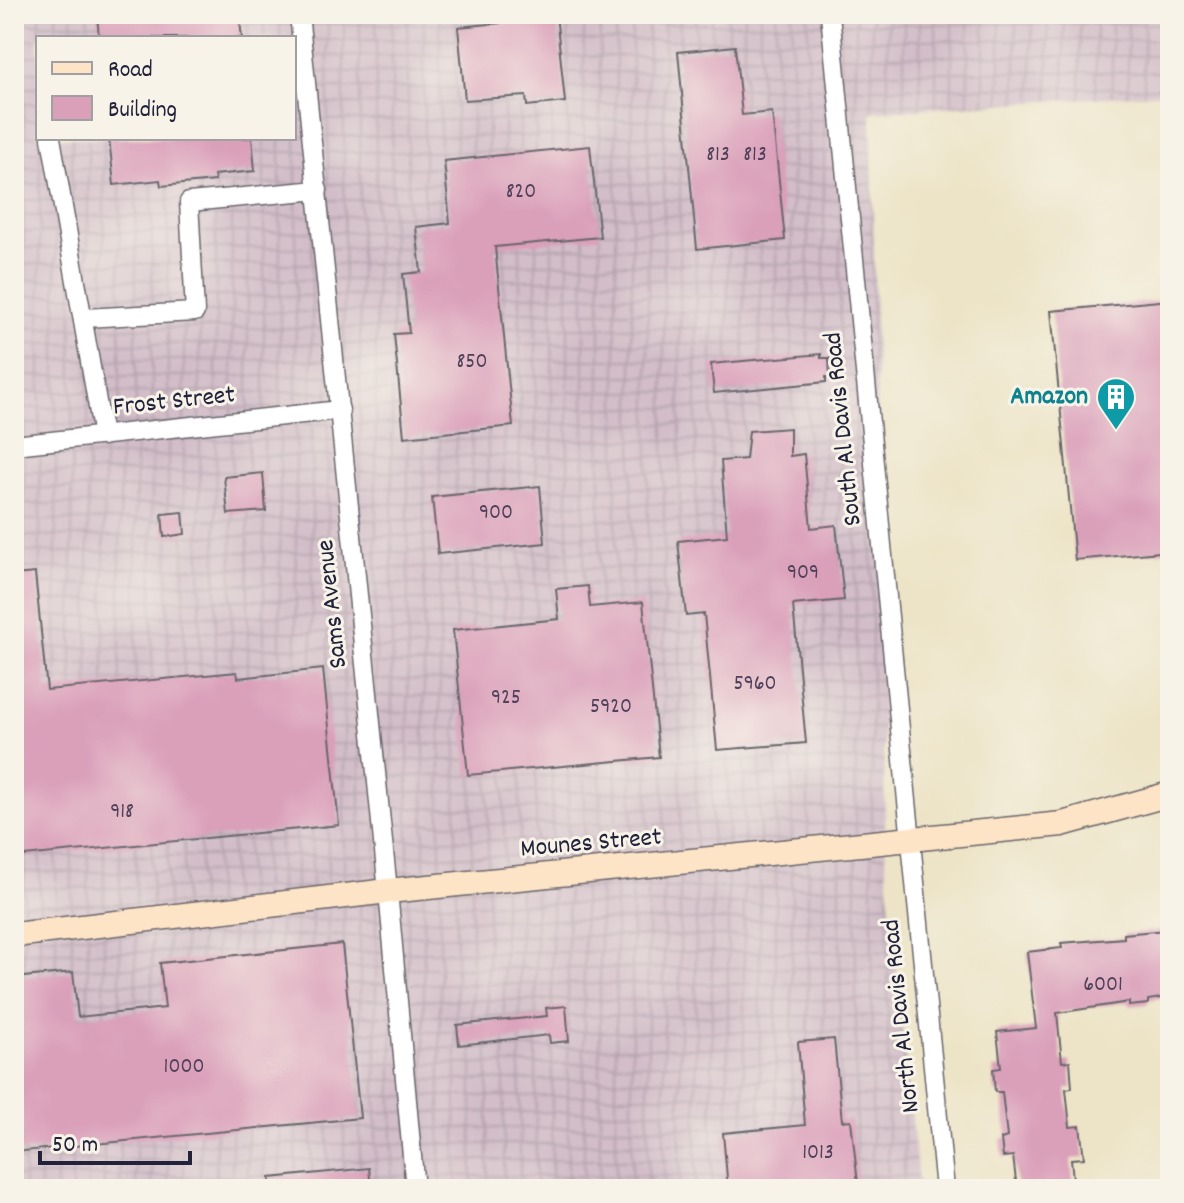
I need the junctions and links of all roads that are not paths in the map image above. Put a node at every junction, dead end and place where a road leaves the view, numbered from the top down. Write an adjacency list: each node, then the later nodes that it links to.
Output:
1 (299, 14): 4 (street, Sams Avenue)
2 (830, 14): 10 (street, South Al Davis Road)
3 (51, 140): 5 (street)
4 (318, 190): 5 (street); 6 (street, Sams Avenue)
5 (84, 318): 7 (street)
6 (340, 410): 7 (street, Frost Street); 11 (street, Sams Avenue)
7 (103, 436): 8 (street, Frost Street)
8 (14, 445)
9 (1170, 794): 10 (main road, Mounes Street)
10 (910, 839): 11 (main road, Mounes Street); 14 (street, North Al Davis Road)
11 (388, 891): 12 (main road, Mounes Street); 13 (street, Sams Avenue)
12 (14, 935)
13 (415, 1189)
14 (945, 1189)

